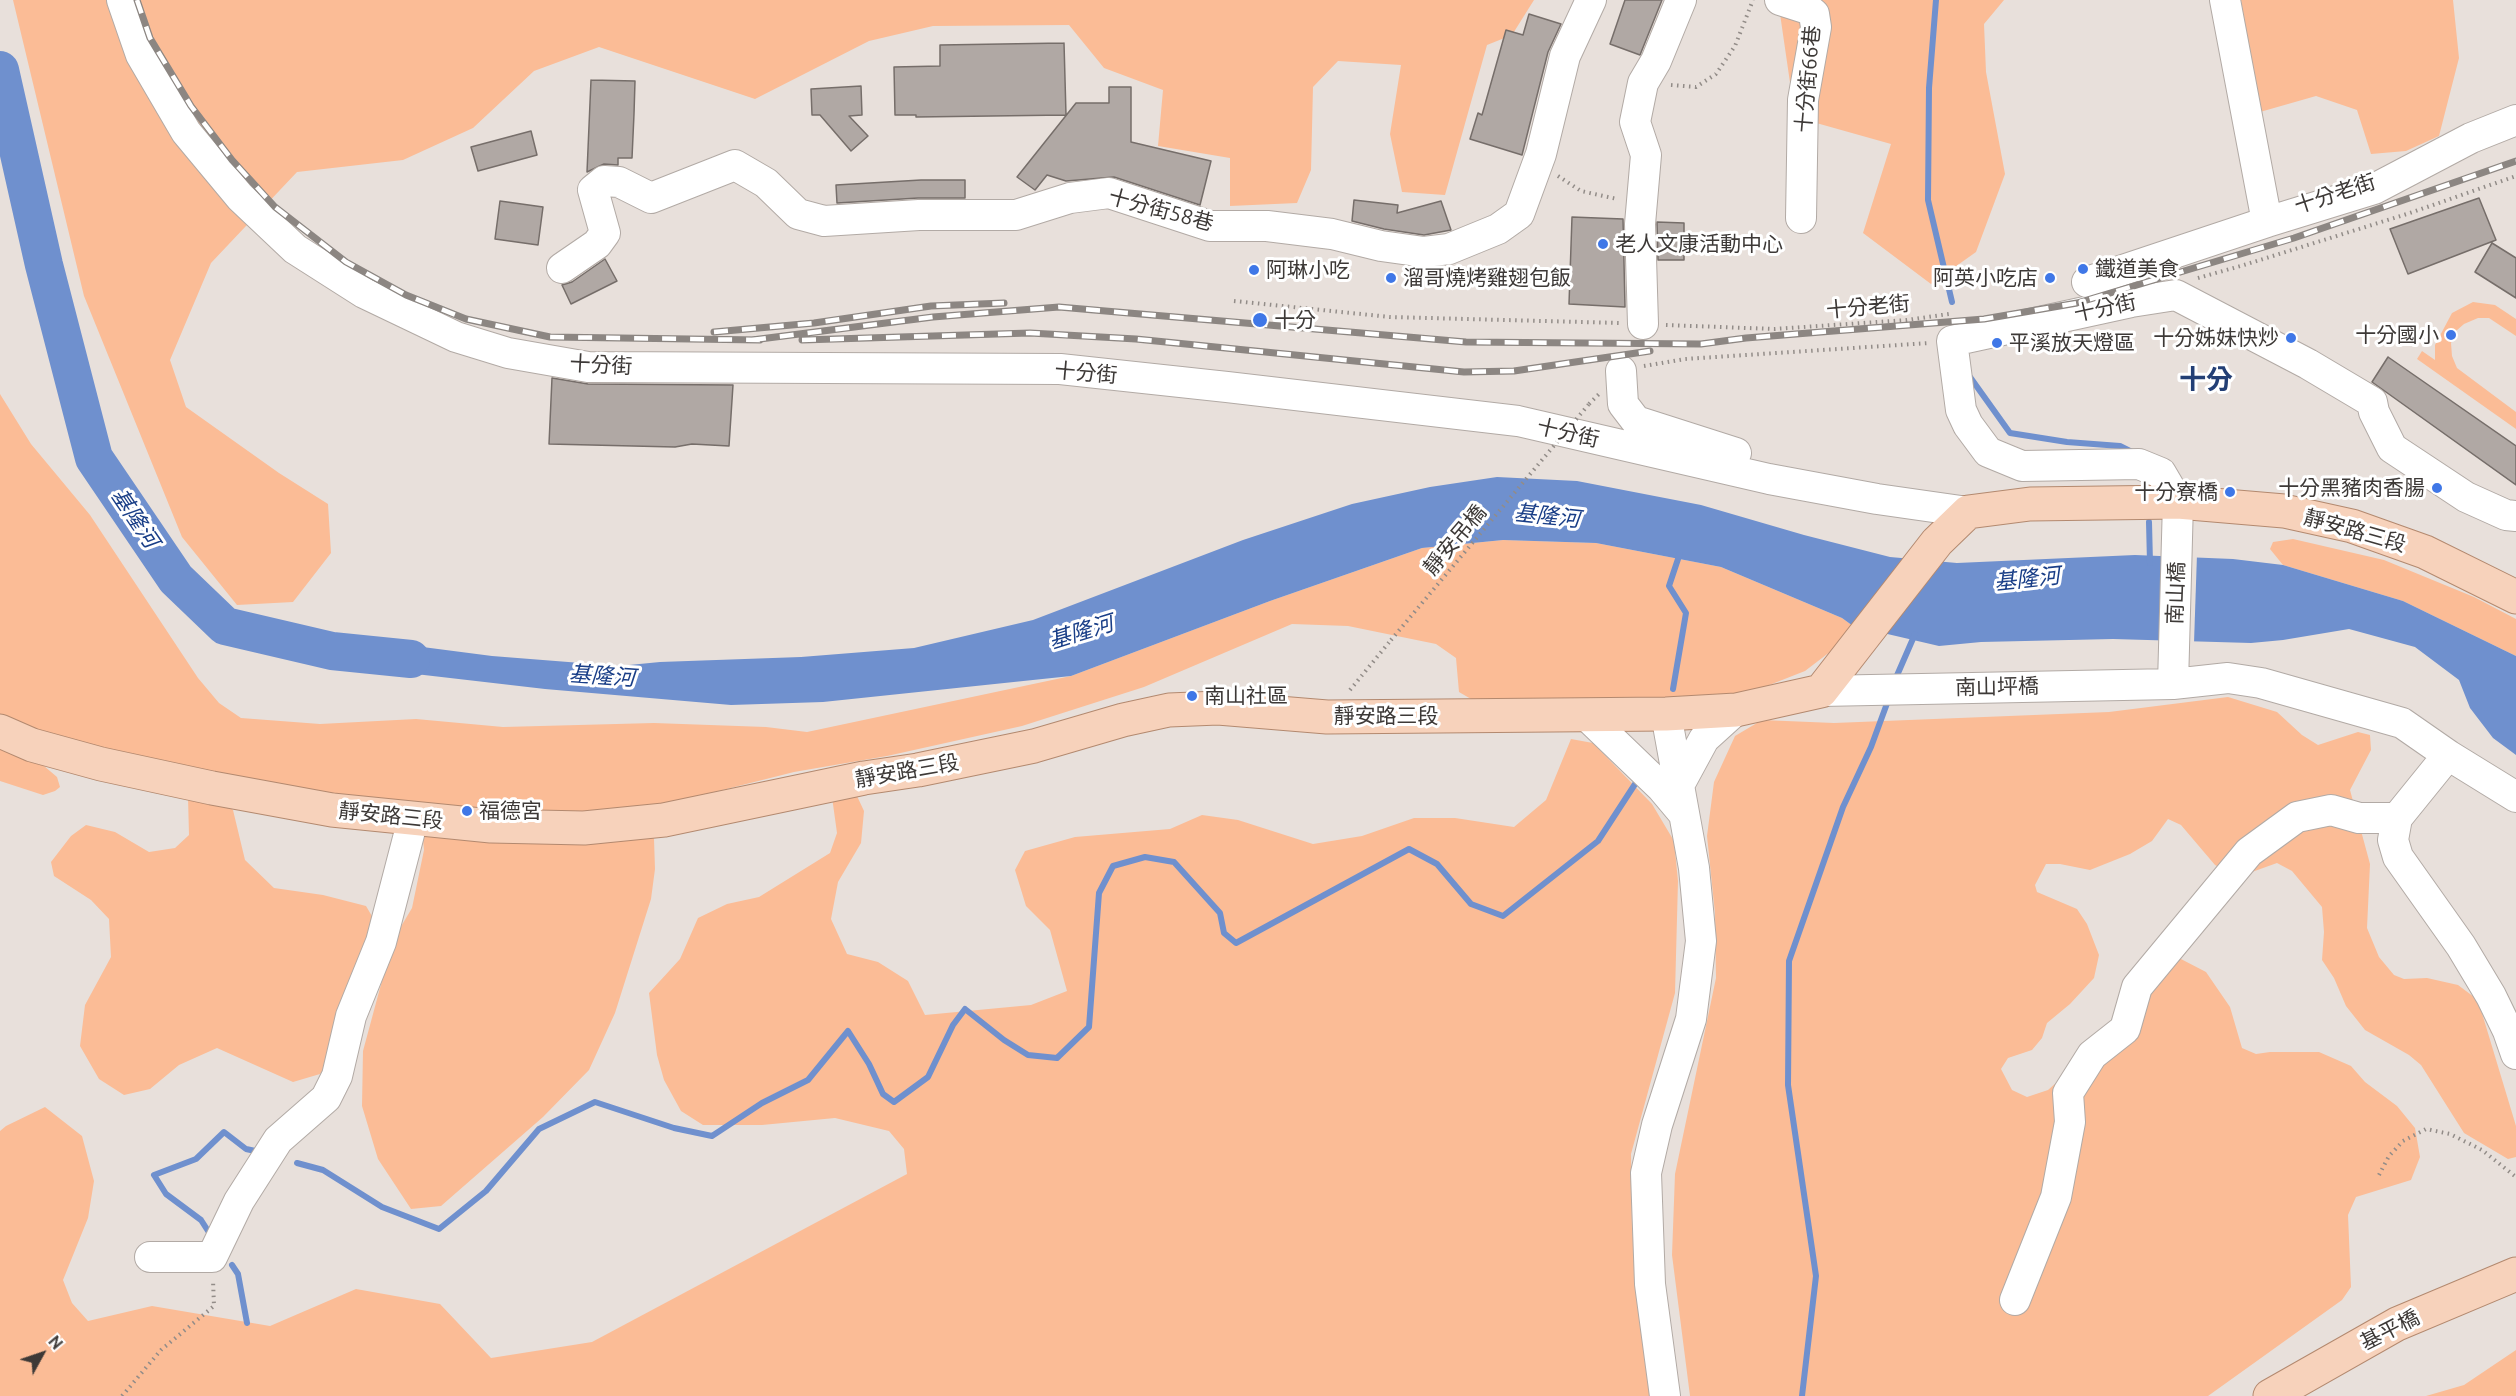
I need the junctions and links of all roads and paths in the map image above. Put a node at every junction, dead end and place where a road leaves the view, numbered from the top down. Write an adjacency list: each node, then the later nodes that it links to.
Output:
1 (122, 0): 21 (street, 十分街)
2 (1591, 0): 9 (street, 十分街58巷)
3 (1682, 0): 7 (street)
4 (1753, 0): 7 (path)
5 (1780, 0): 12 (street, 十分街66巷)
6 (2225, 0): 13 (street)
7 (1643, 83): 11 (street)
8 (2516, 120): 13 (street)
9 (1542, 154): 11 (path); 14 (street, 十分街58巷)
10 (2516, 176): 16 (path, 十分老街)
11 (1641, 202): 18 (street)
12 (1801, 218)
13 (2267, 222): 15 (street)
14 (561, 268)
15 (2087, 282)
16 (2176, 295): 19 (street, 十分街); 24 (street)
17 (1234, 301): 18 (path, 十分老街)
18 (1643, 324): 19 (path, 十分老街)
19 (1952, 327): 20 (path, 十分老街); 22 (street)
20 (1621, 371): 21 (street); 31 (path, 靜安吊橋, bridge)
21 (1769, 478): 23 (street, 十分街)
22 (2178, 502): 23 (main road, 靜安路三段); 25 (main road, 靜安路三段); 26 (street, 南山橋)
23 (1968, 513): 27 (main road)
24 (2516, 516)
25 (2516, 597)
26 (2173, 684): 27 (street, 南山坪橋); 33 (street, 南山坪橋)
27 (1821, 691): 28 (main road, 靜安路三段)
28 (1736, 710): 29 (main road, 靜安路三段); 35 (street)
29 (1666, 714): 30 (main road, 靜安路三段); 35 (street)
30 (1586, 715): 31 (main road, 靜安路三段); 35 (street)
31 (1327, 717): 37 (main road, 靜安路三段)
32 (0, 731): 37 (main road, 靜安路三段)
33 (2448, 755): 34 (street, 南山坪橋); 36 (street)
34 (2516, 797)
35 (1680, 800): 46 (street)
36 (2397, 818): 38 (street); 44 (street)
37 (413, 819): 42 (street)
38 (2513, 1039)
39 (2379, 1175): 40 (path)
40 (2516, 1177)
41 (150, 1257): 42 (street)
42 (212, 1257): 45 (path)
43 (2516, 1274): 47 (main road, 基平橋)
44 (2015, 1300)
45 (122, 1396)
46 (1665, 1396)
47 (2270, 1396)

